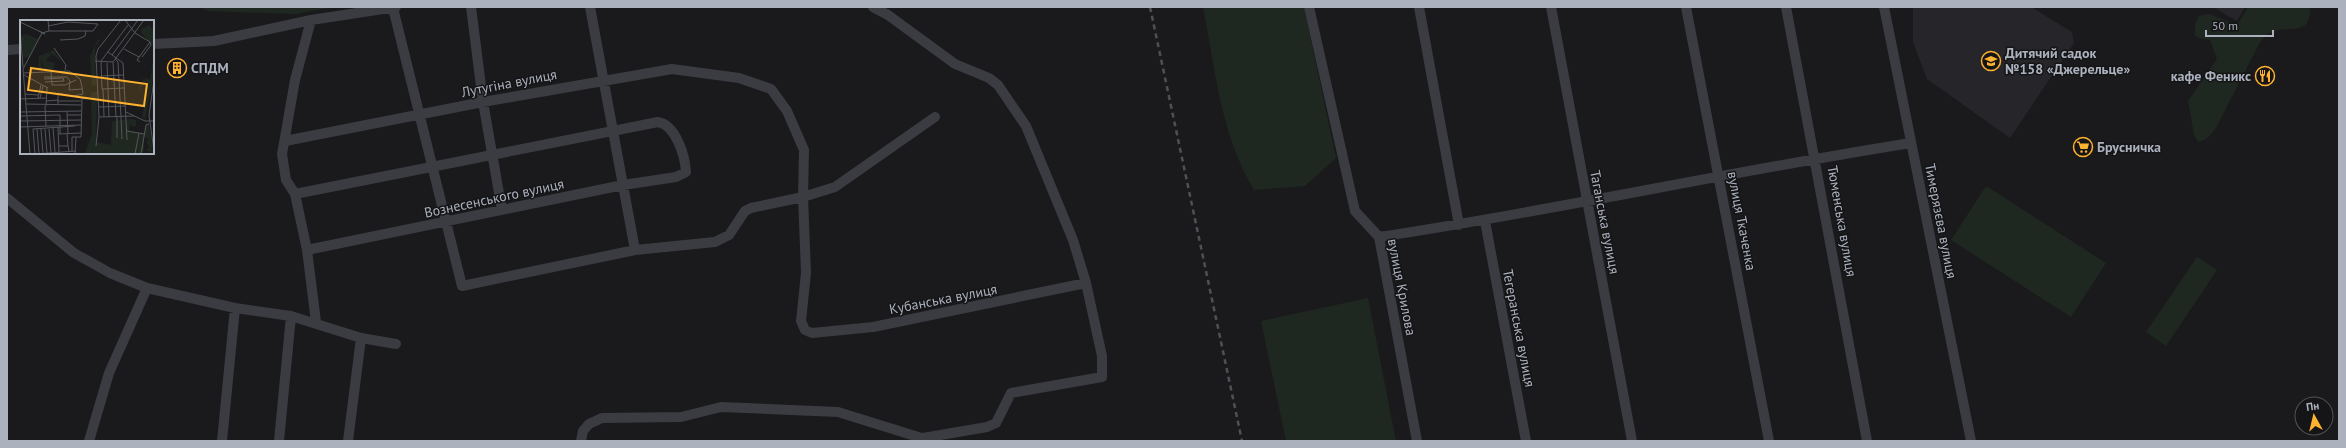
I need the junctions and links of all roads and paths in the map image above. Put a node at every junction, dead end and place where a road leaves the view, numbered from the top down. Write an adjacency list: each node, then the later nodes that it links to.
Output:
1 (395, 7): 11 (street); 17 (street)
2 (471, 7): 16 (street)
3 (590, 7): 15 (street)
4 (873, 7): 38 (street)
5 (1309, 7): 35 (street, вулиця Крилова)
6 (1419, 7): 34 (street)
7 (1551, 7): 30 (street, Таганська вулиця)
8 (1686, 7): 25 (street, вулиця Ткаченка)
9 (1786, 7): 23 (street, Тюменська вулиця)
10 (1884, 7): 21 (street, Тимерязєва вулиця)
11 (312, 20): 12 (street); 20 (street)
12 (154, 44)
13 (20, 49): 14 (street)
14 (7, 50)
15 (604, 80): 16 (street, Лутугіна вулиця); 19 (street); 28 (street, Лутугіна вулиця)
16 (483, 102): 17 (street, Лутугіна вулиця); 22 (street)
17 (419, 115): 20 (street, Лутугіна вулиця); 24 (street)
18 (935, 118): 28 (street)
19 (614, 130): 22 (street); 26 (street); 26 (street, Вознесенського вулиця)
20 (285, 141): 27 (street)
21 (1911, 142): 23 (street); 57 (street, Тимерязєва вулиця)
22 (493, 156): 24 (street); 31 (street)
23 (1816, 158): 25 (street); 56 (street, Тюменська вулиця)
24 (433, 167): 27 (street); 33 (street)
25 (1720, 175): 30 (street); 55 (street, вулиця Ткаченка)
26 (623, 185): 31 (street, Вознесенського вулиця); 37 (street)
27 (295, 194): 36 (street)
28 (803, 197): 37 (street); 43 (street, Лутугіна вулиця)
29 (7, 198): 39 (street)
30 (1587, 201): 32 (street); 54 (street, Таганська вулиця)
31 (502, 210): 33 (street, Вознесенського вулиця)
32 (1485, 221): 34 (street); 53 (street, Тегеранська вулиця)
33 (446, 222): 36 (street, Вознесенського вулиця); 37 (street)
34 (1459, 225): 35 (street)
35 (1379, 237): 52 (street, вулиця Крилова)
36 (307, 250): 42 (street)
37 (635, 250)
38 (1086, 283): 43 (street, Кубанська вулиця); 46 (street)
39 (147, 288): 40 (street); 47 (street)
40 (235, 308): 41 (street); 48 (street)
41 (291, 316): 42 (street); 49 (street)
42 (316, 322): 44 (street)
43 (805, 330)
44 (361, 338): 45 (street); 50 (street)
45 (396, 344)
46 (926, 440): 51 (street)
47 (89, 441)
48 (222, 441)
49 (279, 441)
50 (348, 441)
51 (581, 441)
52 (1417, 441)
53 (1526, 441)
54 (1632, 441)
55 (1769, 441)
56 (1867, 441)
57 (1971, 441)

